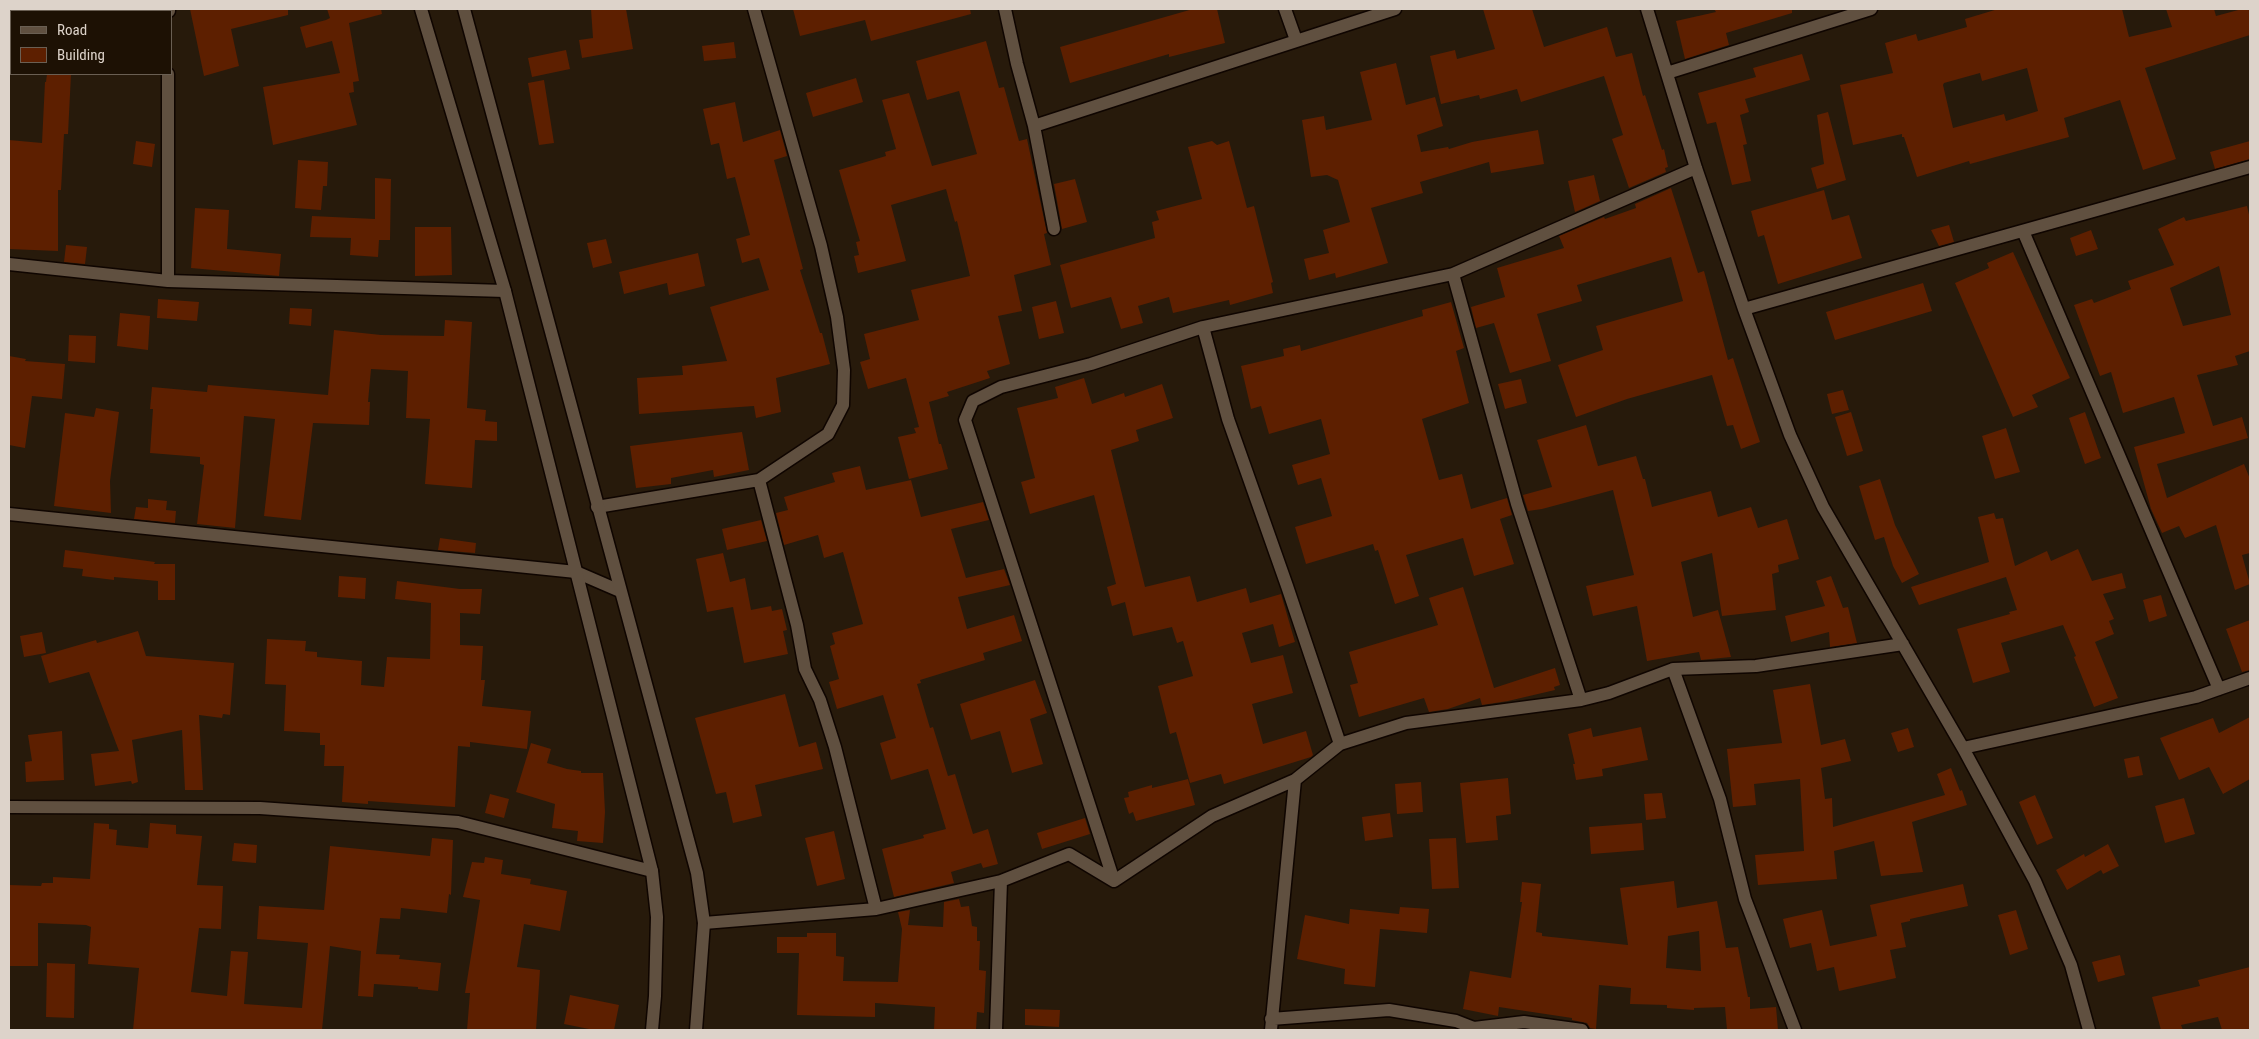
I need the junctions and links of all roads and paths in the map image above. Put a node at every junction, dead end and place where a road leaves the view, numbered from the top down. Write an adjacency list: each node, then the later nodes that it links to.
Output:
1 (421, 9): 20 (street)
2 (464, 9): 24 (street)
3 (754, 9): 23 (street)
4 (1005, 9): 12 (street)
5 (1285, 9): 9 (street)
6 (1395, 9): 9 (street)
7 (1647, 9): 10 (street)
8 (1871, 9): 10 (street)
9 (1296, 40): 12 (street)
10 (1667, 73): 14 (street)
11 (168, 75): 19 (street)
12 (1034, 126): 15 (street)
13 (2250, 167): 16 (street)
14 (1696, 168): 18 (street); 21 (street)
15 (1054, 229)
16 (2023, 231): 21 (street); 31 (street)
17 (9, 264): 19 (street)
18 (1453, 274): 22 (street); 32 (street)
19 (168, 281): 20 (street)
20 (505, 291): 26 (street)
21 (1744, 309): 28 (street)
22 (1203, 327): 33 (street); 38 (street)
23 (759, 480): 24 (street); 40 (street)
24 (597, 507): 27 (street)
25 (9, 514): 26 (street)
26 (576, 572): 27 (street); 37 (street)
27 (620, 591): 41 (street)
28 (1904, 644): 29 (street); 34 (street)
29 (1673, 669): 32 (street); 47 (street)
30 (2250, 678): 31 (street)
31 (2219, 689): 34 (street)
32 (1581, 700): 33 (street)
33 (1340, 744): 35 (street)
34 (1963, 748): 48 (street)
35 (1295, 780): 38 (street); 42 (street)
36 (9, 807): 37 (street)
37 (652, 871): 43 (street)
38 (1114, 881): 39 (street)
39 (1001, 882): 40 (street); 45 (street)
40 (876, 909): 41 (street)
41 (704, 923): 44 (street)
42 (1271, 1024): 46 (street)
43 (652, 1030)
44 (696, 1030)
45 (996, 1030)
46 (1582, 1030)
47 (1795, 1030)
48 (2089, 1030)

